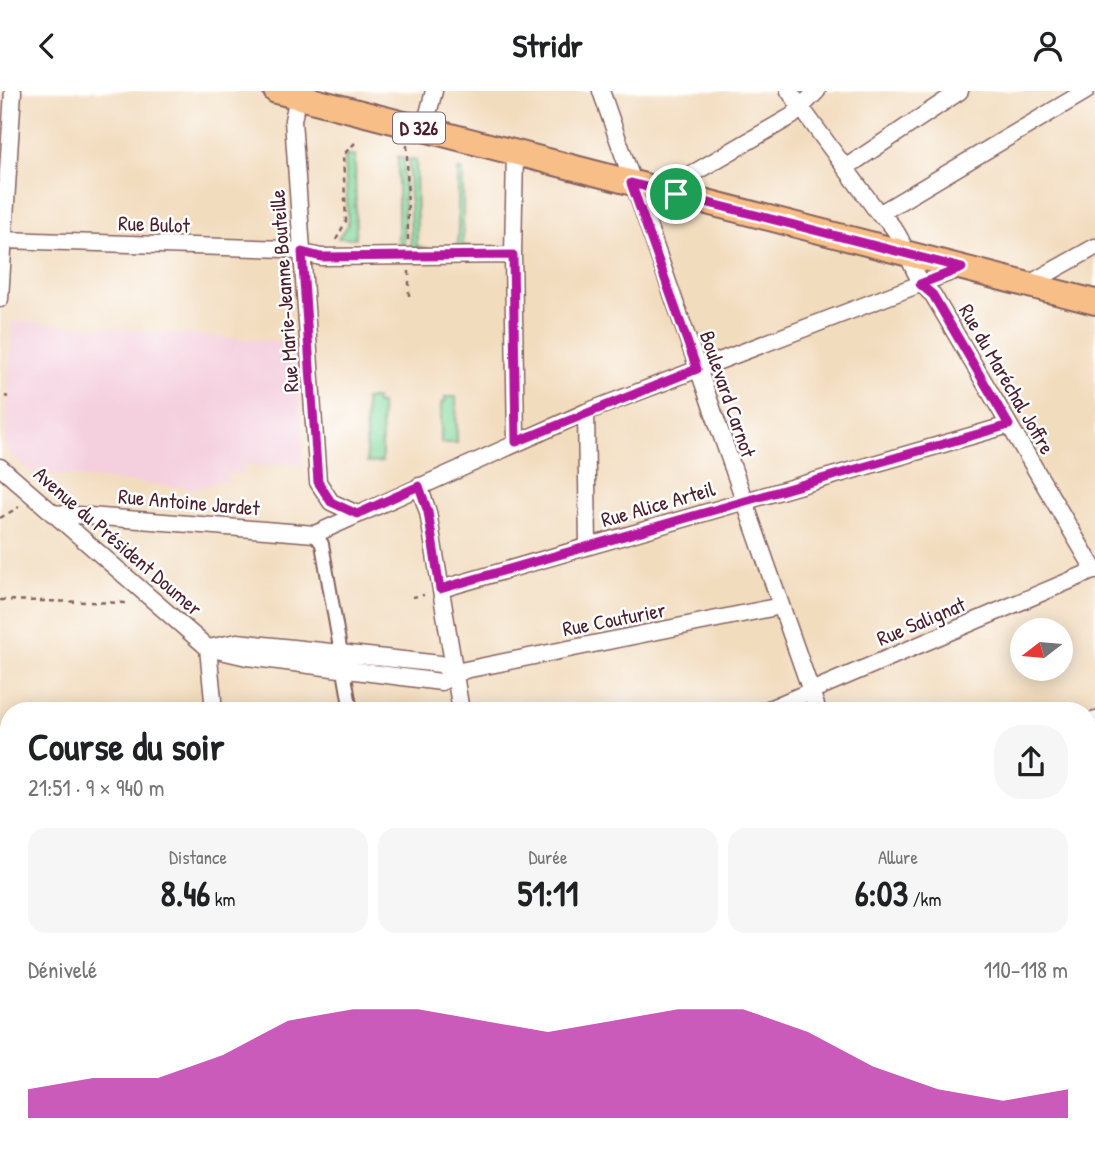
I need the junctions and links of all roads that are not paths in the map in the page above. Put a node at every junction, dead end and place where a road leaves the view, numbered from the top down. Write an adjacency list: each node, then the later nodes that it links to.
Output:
1 (13, 91): 17 (street)
2 (434, 91): 11 (street)
3 (601, 91): 14 (street, Boulevard Carnot)
4 (789, 91): 10 (street, Rue du Maréchal Joffre)
5 (817, 91): 10 (street)
6 (960, 91): 13 (street)
7 (1086, 91): 16 (street)
8 (287, 94): 9 (main road, D 326); 20 (street, Rue Marie-Jeanne Bouteille)
9 (324, 97): 11 (main road, D 326)
10 (800, 106): 13 (street, Rue du Maréchal Joffre); 15 (street)
11 (415, 135): 12 (main road, D 326)
12 (515, 153): 14 (main road, D 326); 22 (street)
13 (845, 167): 16 (street, Rue du Maréchal Joffre)
14 (631, 183): 15 (main road, D 326); 28 (street, Boulevard Carnot)
15 (676, 194): 18 (main road, D 326)
16 (879, 214): 18 (street); 21 (street, Rue du Maréchal Joffre)
17 (4, 240): 20 (street, Rue Bulot); 26 (street)
18 (878, 247): 21 (main road, D 326)
19 (1095, 247): 25 (street)
20 (302, 252): 22 (street, Rue Bulot); 36 (street, Rue Marie-Jeanne Bouteille)
21 (909, 254): 23 (main road, D 326); 24 (street, Rue du Maréchal Joffre)
22 (513, 255): 31 (street)
23 (962, 268): 24 (street); 25 (main road, D 326)
24 (920, 284): 28 (street); 30 (street, Rue du Maréchal Joffre)
25 (1027, 285): 27 (main road, D 326)
26 (0, 299)
27 (1095, 303)
28 (697, 369): 29 (street); 34 (street, Boulevard Carnot)
29 (586, 412): 31 (street); 38 (street)
30 (1009, 425): 34 (street, Rue Alice Arteil); 39 (street, Rue du Maréchal Joffre)
31 (516, 442): 33 (street)
32 (3, 475): 35 (street, Avenue du Président Doumer)
33 (419, 486): 36 (street); 40 (street)
34 (744, 501): 38 (street, Rue Alice Arteil); 41 (street, Boulevard Carnot)
35 (52, 513): 37 (street, Rue Antoine Jardet); 42 (street, Avenue du Président Doumer)
36 (357, 514): 37 (street)
37 (318, 532): 43 (street)
38 (588, 546): 40 (street, Rue Alice Arteil)
39 (1095, 570): 46 (street, Rue Salignat)
40 (435, 592): 45 (street)
41 (781, 606): 45 (street, Rue Couturier); 46 (street, Boulevard Carnot)
42 (208, 648): 43 (street); 44 (street, Rue Couturier); 47 (street)
43 (340, 653): 44 (street); 45 (street)
44 (343, 670): 45 (street, Rue Couturier); 48 (street)
45 (455, 673): 49 (street)
46 (811, 691): 50 (street, Rue Salignat); 51 (street, Boulevard Carnot)
47 (213, 702)
48 (349, 702)
49 (460, 702)
50 (785, 702)
51 (815, 702)

